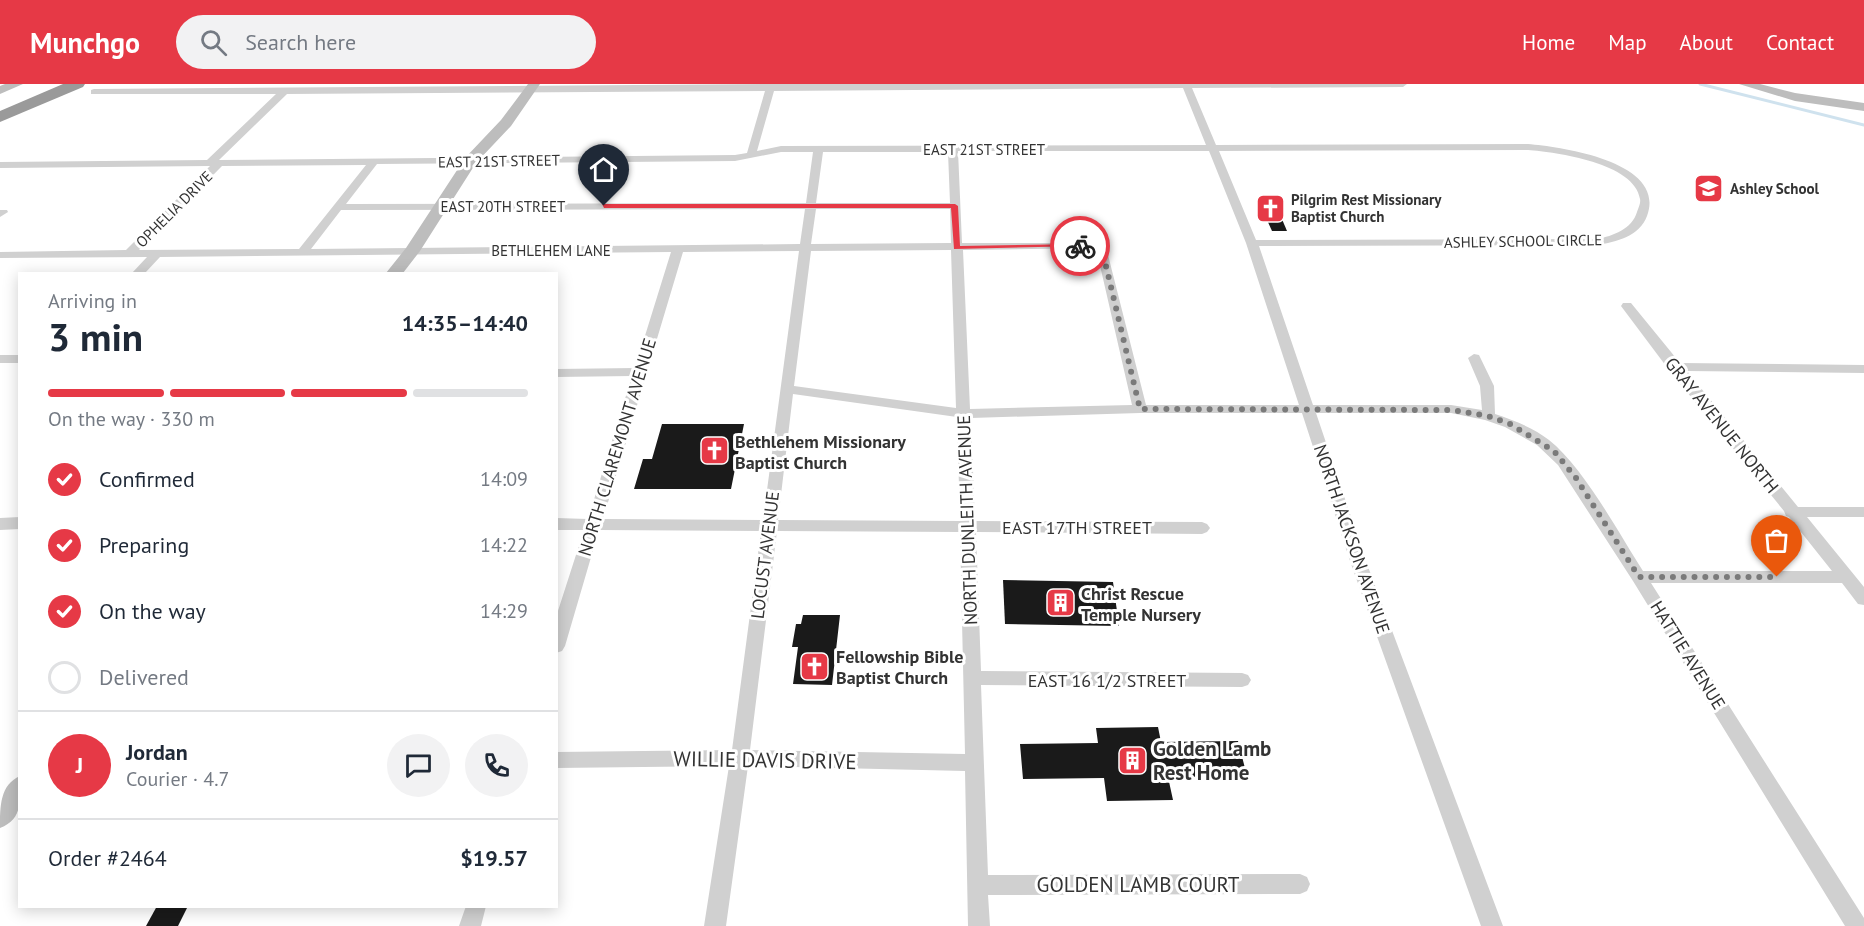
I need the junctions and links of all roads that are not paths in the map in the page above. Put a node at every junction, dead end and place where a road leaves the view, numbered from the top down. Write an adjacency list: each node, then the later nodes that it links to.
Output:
1 (17, 84): 11 (street)
2 (56, 84): 15 (highway)
3 (76, 84): 17 (highway); 18 (highway)
4 (291, 84): 13 (street, OPHELIA DRIVE)
5 (1186, 84): 6 (street); 8 (street); 19 (street, NORTH JACKSON AVENUE)
6 (1403, 84)
7 (1745, 84): 16 (street)
8 (950, 85): 10 (street); 14 (street)
9 (532, 87): 10 (street); 13 (street); 24 (street)
10 (771, 87): 22 (street)
11 (0, 90)
12 (94, 92): 13 (street)
13 (282, 92): 25 (street, OPHELIA DRIVE)
14 (953, 96)
15 (0, 104)
16 (1864, 107)
17 (0, 111)
18 (0, 117)
19 (1213, 148): 21 (street, EAST 21ST STREET); 31 (street, NORTH JACKSON AVENUE); 31 (street, ASHLEY SCHOOL CIRCLE)
20 (818, 149): 21 (street, EAST 21ST STREET); 22 (street, EAST 21ST STREET); 27 (street, LOCUST AVENUE)
21 (952, 149): 29 (street, NORTH DUNLEITH AVENUE)
22 (751, 155): 24 (street, EAST 21ST STREET)
23 (374, 161): 24 (street, EAST 21ST STREET); 25 (street, EAST 21ST STREET); 30 (street)
24 (470, 161): 28 (street)
25 (214, 163): 26 (street, EAST 21ST STREET); 38 (street, OPHELIA DRIVE)
26 (0, 165)
27 (813, 205): 28 (street, EAST 20TH STREET); 29 (street, EAST 20TH STREET); 32 (street, LOCUST AVENUE)
28 (442, 206): 30 (street, EAST 20TH STREET); 35 (street)
29 (955, 206): 33 (street, NORTH DUNLEITH AVENUE)
30 (338, 207): 37 (street)
31 (1252, 243): 52 (street, NORTH JACKSON AVENUE)
32 (807, 248): 33 (street, BETHLEHEM LANE); 34 (street, BETHLEHEM LANE); 50 (street, LOCUST AVENUE)
33 (957, 248): 51 (street, BETHLEHEM LANE); 53 (street, NORTH DUNLEITH AVENUE)
34 (678, 249): 35 (street, BETHLEHEM LANE); 48 (street, NORTH CLAREMONT AVENUE)
35 (412, 251): 37 (street, BETHLEHEM LANE); 41 (street)
36 (158, 253): 37 (street, BETHLEHEM LANE); 38 (street, BETHLEHEM LANE); 40 (street)
37 (302, 253)
38 (129, 254): 39 (street, BETHLEHEM LANE)
39 (0, 255)
40 (139, 272)
41 (395, 272)
42 (1627, 306): 46 (street, GRAY AVENUE NORTH)
43 (1474, 358): 54 (street)
44 (0, 359): 45 (street)
45 (18, 359)
46 (1674, 367): 47 (street); 55 (street, GRAY AVENUE NORTH)
47 (1864, 369)
48 (641, 372): 49 (street); 60 (street, NORTH CLAREMONT AVENUE)
49 (558, 373)
50 (788, 389): 53 (street, HATTIE AVENUE); 61 (street, LOCUST AVENUE)
51 (1140, 409): 52 (street, HATTIE AVENUE); 53 (street, HATTIE AVENUE)
52 (1308, 411): 54 (street, HATTIE AVENUE); 81 (street, NORTH JACKSON AVENUE)
53 (964, 414): 62 (street, NORTH DUNLEITH AVENUE)
54 (1488, 416): 64 (street, HATTIE AVENUE)
55 (1791, 512): 56 (street); 65 (street, GRAY AVENUE NORTH)
56 (1864, 512)
57 (18, 523): 58 (street)
58 (0, 524)
59 (558, 524): 60 (street, EAST 17TH STREET)
60 (594, 524): 61 (street, EAST 17TH STREET); 67 (street, NORTH CLAREMONT AVENUE)
61 (768, 527): 62 (street, EAST 17TH STREET); 70 (street, LOCUST AVENUE)
62 (968, 527): 63 (street, EAST 17TH STREET); 68 (street, NORTH DUNLEITH AVENUE)
63 (1202, 528)
64 (1639, 577): 65 (street); 82 (street, HATTIE AVENUE)
65 (1846, 577): 66 (street, GRAY AVENUE NORTH)
66 (1864, 599)
67 (558, 640)
68 (971, 678): 69 (street, EAST 16 1/2 STREET); 72 (street, NORTH DUNLEITH AVENUE)
69 (1242, 680)
70 (740, 758): 71 (street, WILLIE DAVIS DRIVE); 72 (street, WILLIE DAVIS DRIVE); 79 (street, LOCUST AVENUE)
71 (558, 760)
72 (973, 763): 76 (street, NORTH DUNLEITH AVENUE)
73 (18, 791): 74 (street)
74 (0, 815)
75 (1300, 884): 76 (street, GOLDEN LAMB COURT)
76 (977, 885): 80 (street, NORTH DUNLEITH AVENUE)
77 (476, 908): 78 (street)
78 (470, 926)
79 (715, 926)
80 (979, 926)
81 (1492, 926)
82 (1857, 926)

